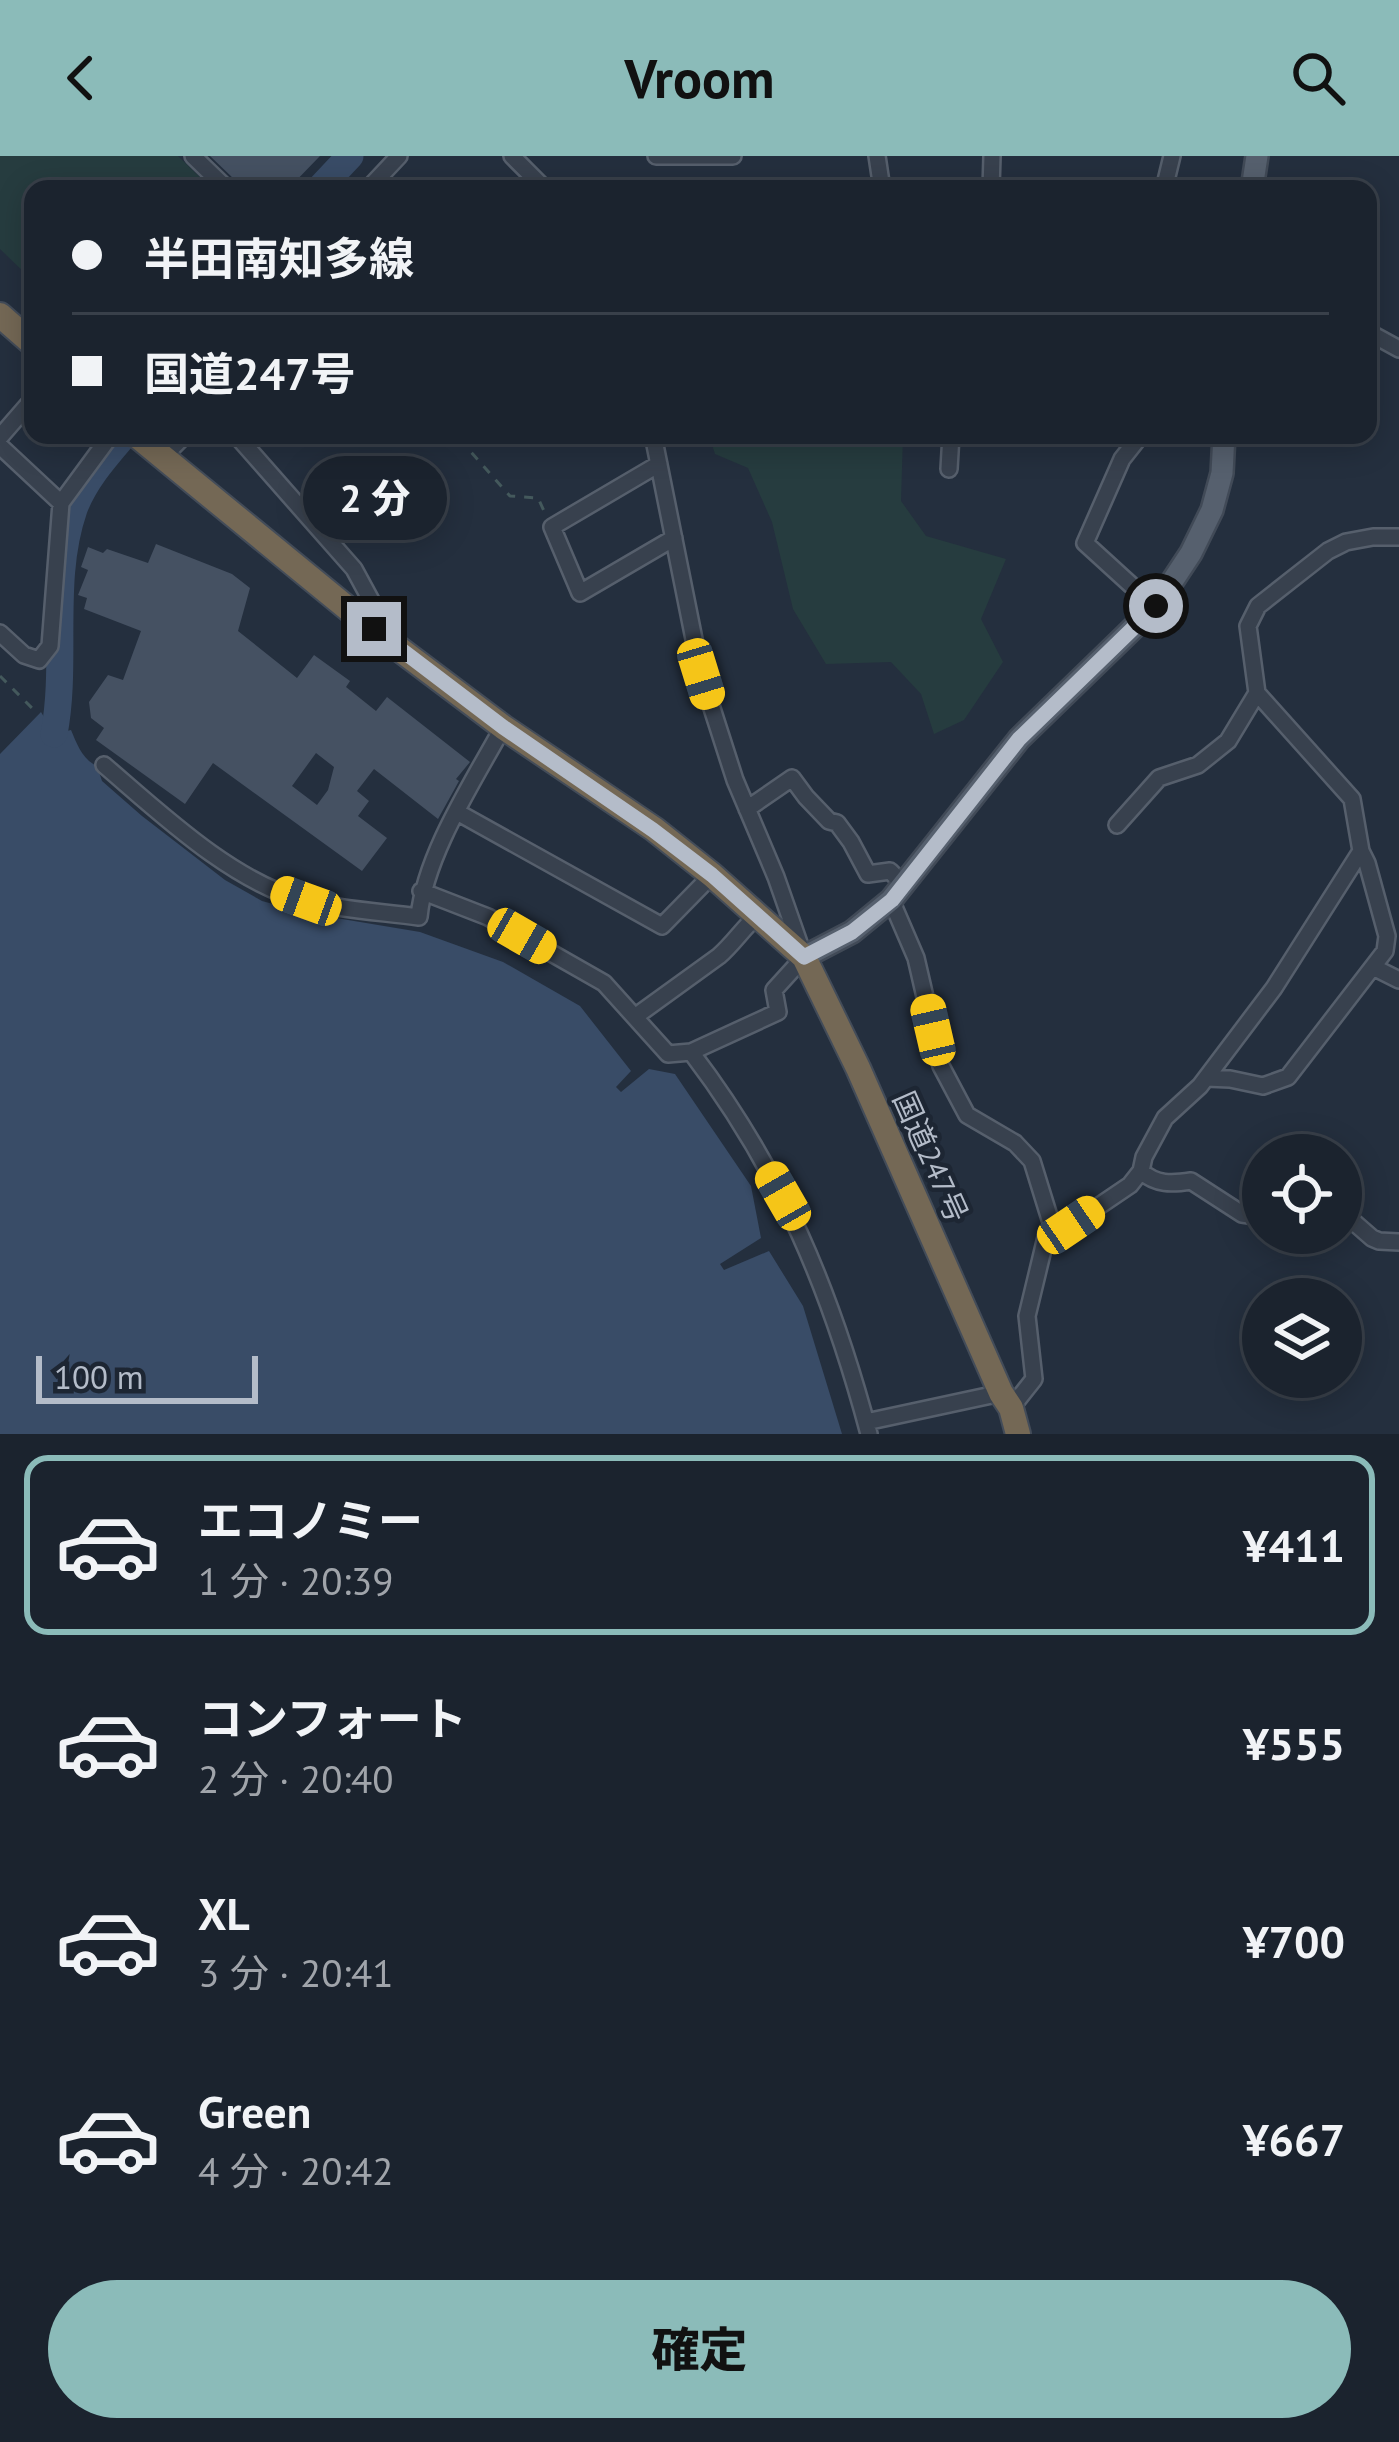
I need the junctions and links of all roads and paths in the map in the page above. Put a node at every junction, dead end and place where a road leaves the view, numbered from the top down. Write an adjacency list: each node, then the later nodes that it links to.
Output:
1 (193, 156): 6 (street)
2 (399, 156): 7 (street)
3 (512, 156): 8 (street)
4 (656, 156): 5 (street)
5 (733, 156)
6 (218, 180)
7 (376, 180)
8 (535, 180)
9 (0, 315): 10 (highway)
10 (24, 336)
11 (24, 410): 12 (street)
12 (0, 441): 25 (street)
13 (104, 444): 25 (street)
14 (147, 444): 22 (highway, 国道247号)
15 (176, 444): 22 (street)
16 (244, 444): 30 (street)
17 (471, 444): 26 (path)
18 (654, 444): 23 (street)
19 (950, 444): 24 (street)
20 (1134, 444): 29 (street)
21 (1224, 444): 43 (main road)
22 (164, 458): 30 (highway, 国道247号)
23 (659, 464): 26 (street); 28 (street)
24 (949, 469)
25 (61, 502): 31 (street)
26 (552, 527): 28 (street)
27 (1399, 537): 33 (street)
28 (674, 538): 37 (street)
29 (1131, 585)
30 (374, 629): 35 (highway, 国道247号)
31 (0, 633)
32 (0, 676): 34 (path)
33 (1257, 693): 39 (street); 40 (street)
34 (32, 708)
35 (503, 727): 38 (street); 41 (highway, 国道247号)
36 (104, 765): 42 (street)
37 (747, 809): 43 (street); 45 (street)
38 (457, 812): 41 (street); 42 (street)
39 (1118, 825)
40 (1360, 851): 46 (street); 50 (street)
41 (712, 875): 44 (highway, 国道247号)
42 (421, 891): 48 (street)
43 (898, 892): 45 (main road); 53 (street)
44 (758, 915): 45 (highway, 国道247号); 48 (street)
45 (804, 957): 49 (street); 56 (highway, 国道247号)
46 (1375, 968): 47 (street); 50 (street)
47 (1399, 980)
48 (636, 1016): 49 (street)
49 (691, 1052): 57 (street)
50 (1206, 1078): 51 (street)
51 (1141, 1171): 52 (street); 53 (street)
52 (1242, 1213)
53 (1053, 1229): 56 (street)
54 (1362, 1229): 55 (street)
55 (1399, 1242)
56 (1006, 1400): 57 (street); 58 (highway, 国道247号)
57 (867, 1428)
58 (1018, 1434)

